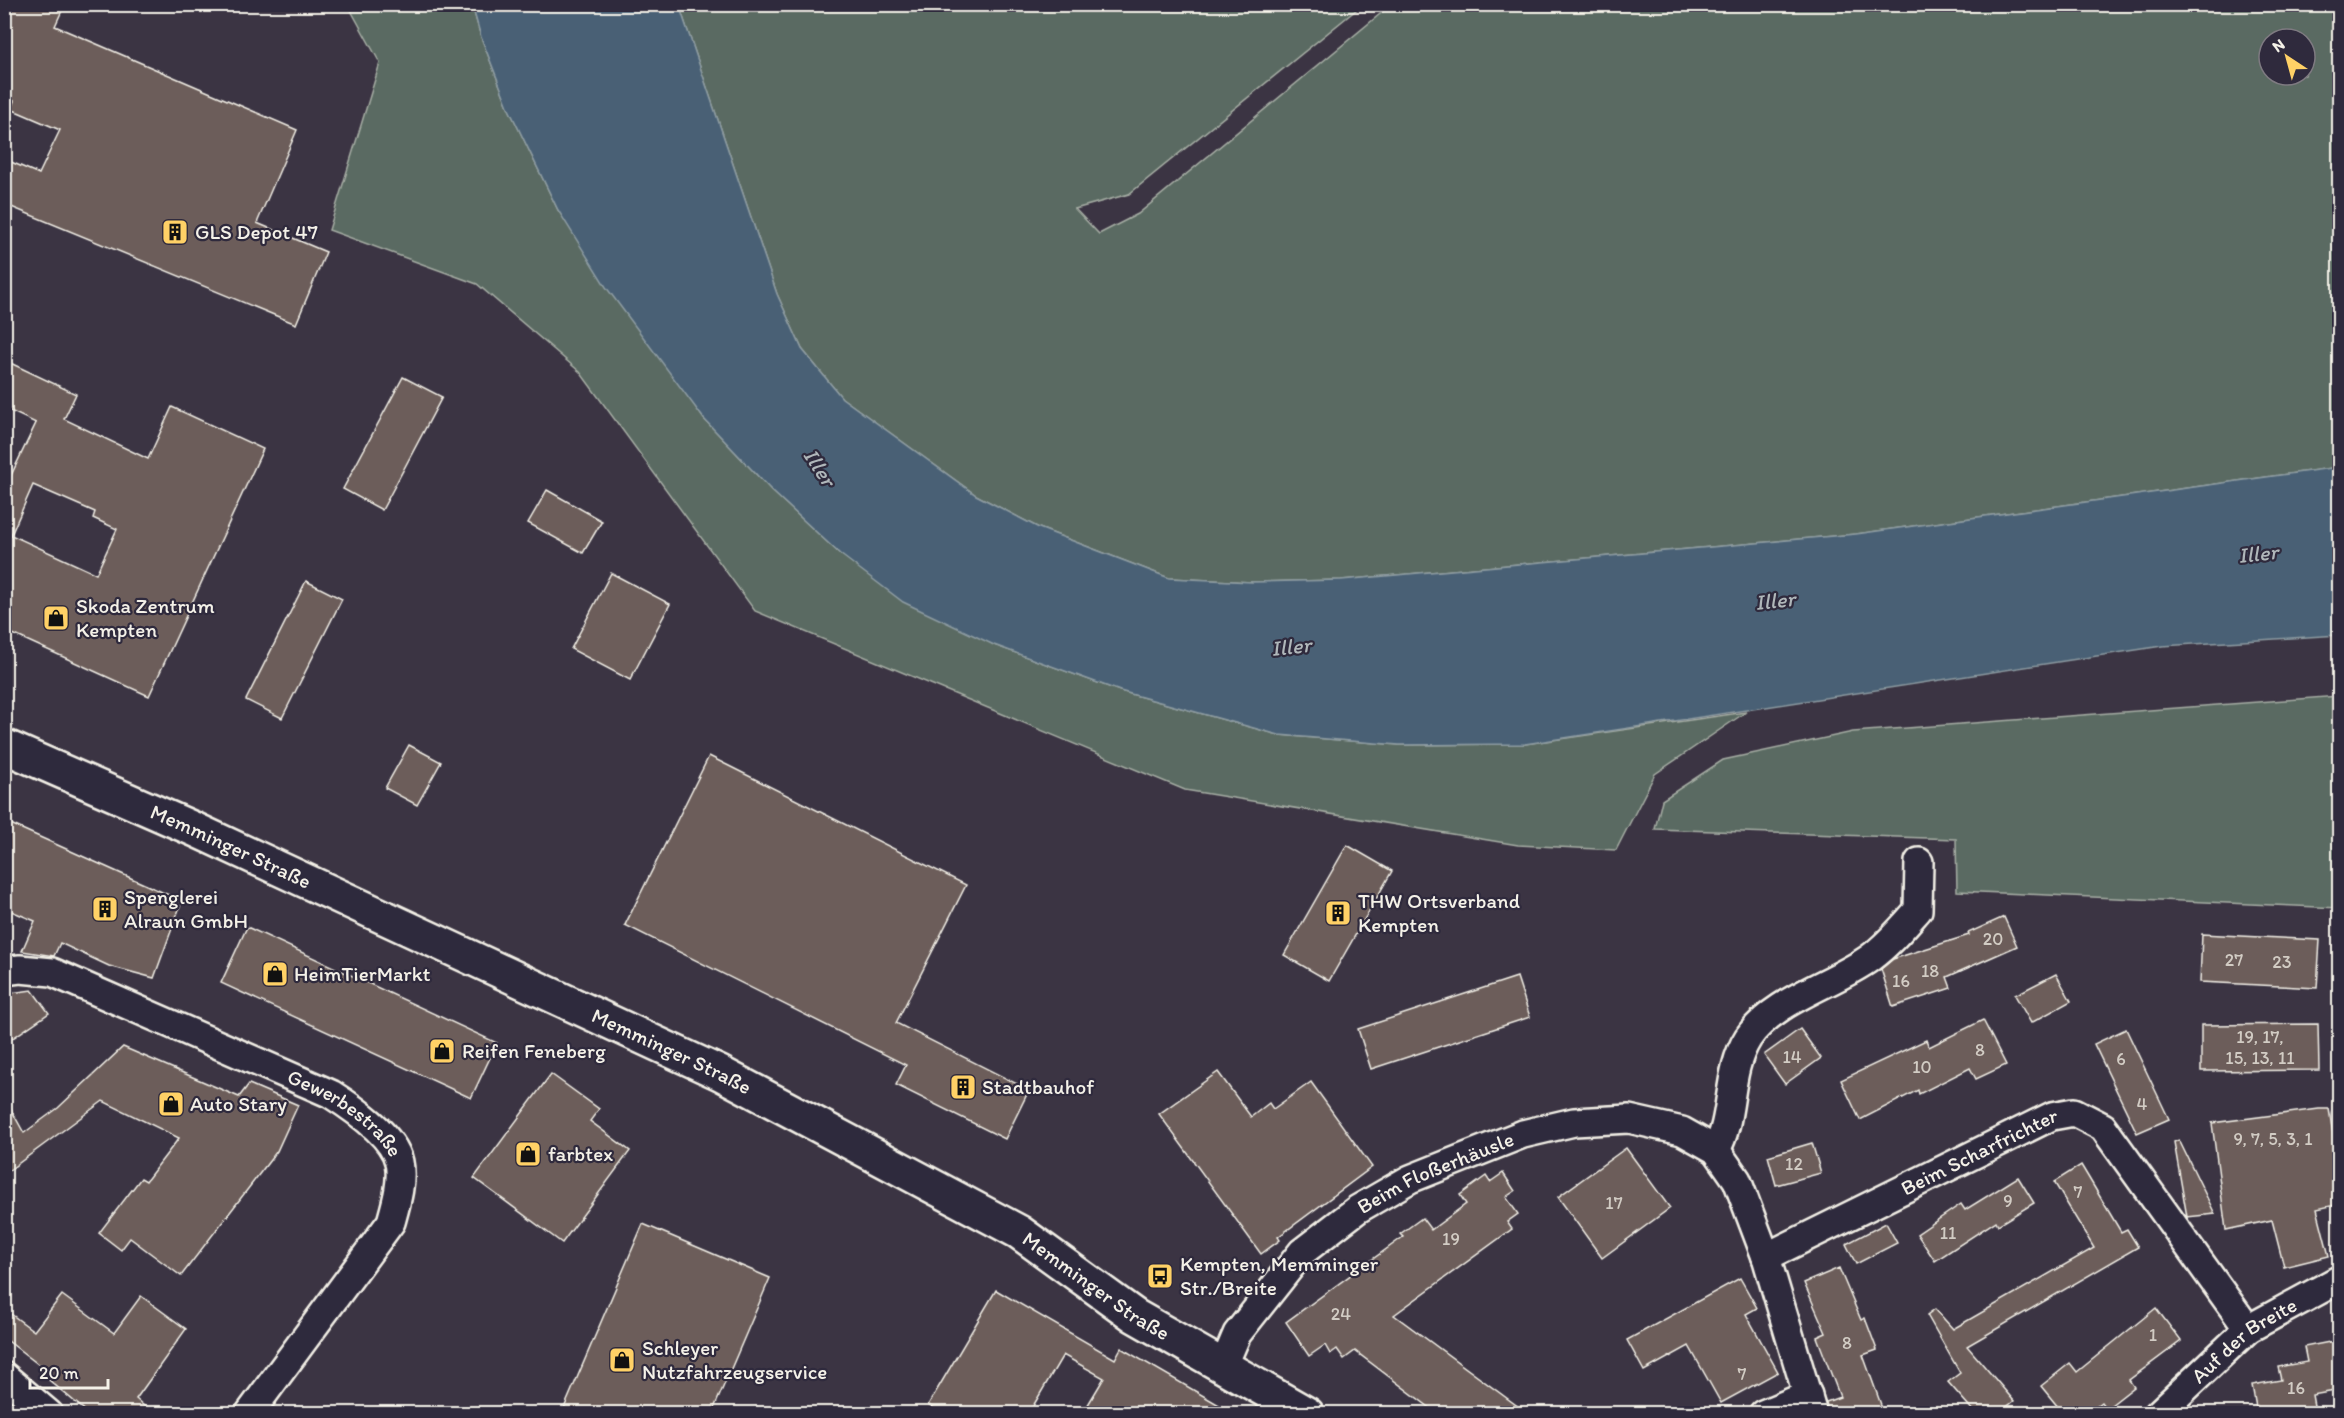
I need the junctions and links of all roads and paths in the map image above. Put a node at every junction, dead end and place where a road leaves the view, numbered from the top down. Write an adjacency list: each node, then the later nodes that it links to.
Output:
1 (4, 746): 8 (main road, Memminger Straße)
2 (1919, 862): 4 (street)
3 (4, 971): 12 (street, Gewerbestraße)
4 (1716, 1150): 5 (street, Beim Floßerhäusle); 8 (street, Beim Floßerhäusle)
5 (1766, 1257): 7 (street, Beim Scharfrichter); 10 (street, Beim Floßerhäusle)
6 (2340, 1279): 7 (street, Auf der Breite)
7 (2248, 1329): 15 (street, Auf der Breite)
8 (1223, 1367): 13 (main road, Memminger Straße)
9 (4, 1376): 11 (street)
10 (1810, 1404): 14 (street)
11 (49, 1413)
12 (249, 1413)
13 (1307, 1413)
14 (1763, 1413)
15 (2158, 1413)

